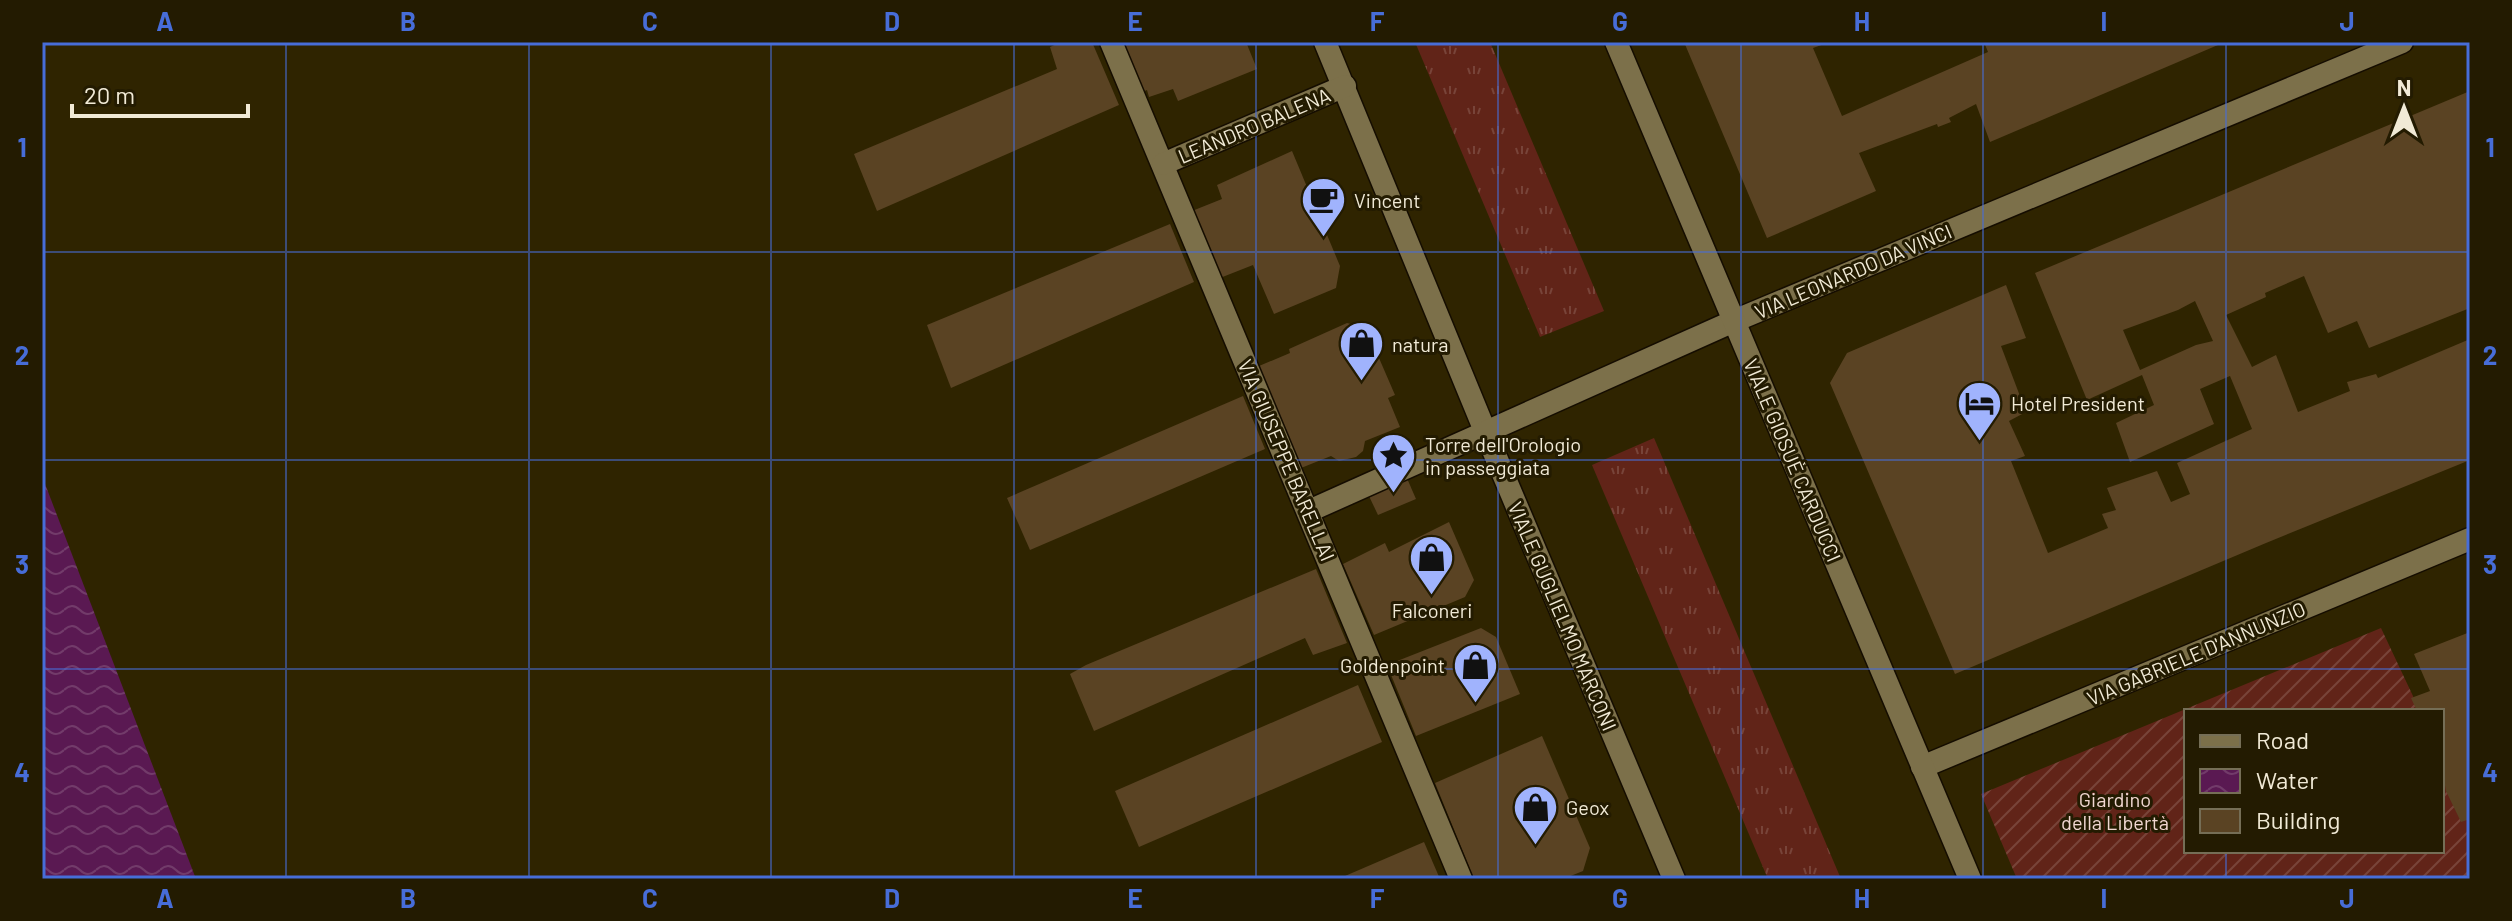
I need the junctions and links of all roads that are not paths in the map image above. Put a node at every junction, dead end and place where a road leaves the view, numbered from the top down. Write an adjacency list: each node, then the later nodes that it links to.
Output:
1 (1111, 42): 6 (street, VIA GIUSEPPE BARELLAI)
2 (1325, 42): 5 (street, VIALE GUGLIELMO MARCONI)
3 (1616, 42): 7 (street, VIALE GIOSUÈ CARDUCCI)
4 (2402, 42): 7 (street, VIA LEONARDO DA VINCI)
5 (1345, 86): 6 (street, LEANDRO BALENA); 8 (street, VIALE GUGLIELMO MARCONI)
6 (1163, 164): 9 (street, VIA GIUSEPPE BARELLAI)
7 (1734, 321): 8 (street, VIA LEONARDO DA VINCI); 11 (street, VIALE GIOSUÈ CARDUCCI)
8 (1485, 431): 9 (street, VIA LEONARDO DA VINCI); 13 (street, VIALE GUGLIELMO MARCONI)
9 (1309, 511): 12 (street, VIA GIUSEPPE BARELLAI)
10 (2470, 539): 11 (street, VIA GABRIELE D'ANNUNZIO)
11 (1922, 767): 14 (street, VIALE GIOSUÈ CARDUCCI)
12 (1461, 879)
13 (1674, 879)
14 (1970, 879)

